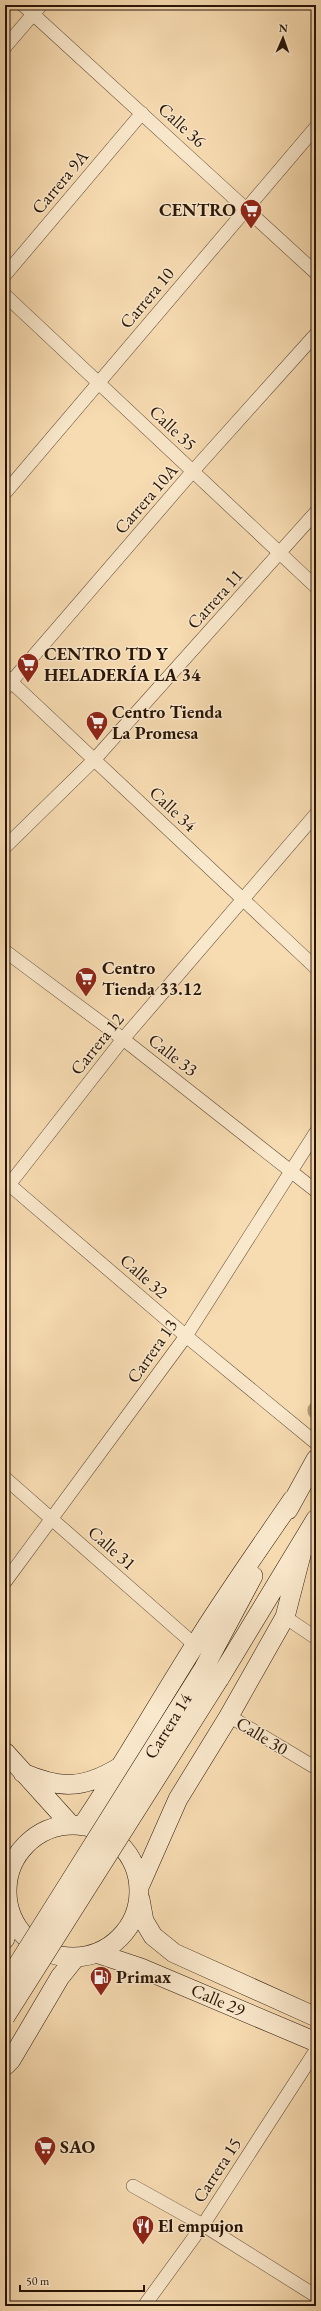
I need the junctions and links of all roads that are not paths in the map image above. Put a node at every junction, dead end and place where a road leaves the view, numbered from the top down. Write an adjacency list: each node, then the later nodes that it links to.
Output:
1 (23, 5): 2 (street, Calle 36)
2 (37, 10): 3 (street); 4 (street, Calle 36)
3 (5, 47)
4 (142, 113): 6 (street, Calle 36); 8 (street, Carrera 9A)
5 (316, 127): 6 (street, Carrera 10)
6 (247, 209): 7 (street, Calle 36); 11 (street, Carrera 10)
7 (316, 273)
8 (5, 275)
9 (5, 295): 11 (street, Calle 35)
10 (316, 334): 12 (street, Carrera 10A)
11 (99, 383): 12 (street, Calle 35); 13 (street, Carrera 10)
12 (193, 471): 15 (street, Calle 35); 17 (street, Carrera 10A)
13 (5, 493)
14 (316, 512): 15 (street, Carrera 11)
15 (280, 553): 16 (street, Calle 35); 18 (street, Carrera 11)
16 (316, 587)
17 (7, 682): 18 (street, Calle 34)
18 (94, 760): 20 (street, Carrera 11); 21 (street, Calle 34)
19 (316, 814): 21 (street, Carrera 12)
20 (5, 847)
21 (243, 900): 23 (street, Calle 34); 24 (street, Carrera 12)
22 (5, 951): 24 (street, Calle 33)
23 (316, 968)
24 (123, 1039): 26 (street, Calle 33); 27 (street, Carrera 12)
25 (316, 1132): 26 (street, Carrera 13)
26 (290, 1171): 28 (street, Calle 33); 29 (street, Carrera 13)
27 (6, 1185): 29 (street, Calle 32)
28 (316, 1191)
29 (186, 1336): 30 (street, Calle 32); 35 (street, Carrera 13)
30 (316, 1443)
31 (316, 1459): 33 (main road, Carrera 14)
32 (5, 1478): 35 (street, Calle 31)
33 (294, 1499): 40 (main road); 52 (main road, Carrera 14, bridge)
34 (316, 1519): 36 (main road, Carrera 14)
35 (53, 1520): 37 (street, Carrera 13); 40 (street, Calle 31)
36 (306, 1536): 38 (main road); 53 (main road, Carrera 14, bridge)
37 (5, 1582)
38 (285, 1617): 39 (street); 41 (main road)
39 (316, 1638)
40 (195, 1645): 43 (main road)
41 (230, 1716): 44 (street, Calle 30); 47 (main road)
42 (5, 1752): 45 (main road)
43 (122, 1765): 45 (main road); 46 (main road)
44 (316, 1768)
45 (23, 1773): 46 (main road)
46 (76, 1825): 47 (main road); 48 (main road)
47 (140, 1892): 50 (main road); 54 (main road, Calle 29)
48 (7, 1901): 49 (main road); 51 (main road)
49 (5, 1939)
50 (96, 1953): 51 (main road); 55 (main road, Calle 29)
51 (76, 1957): 57 (main road)
52 (5, 1985)
53 (5, 2017)
54 (316, 2018)
55 (316, 2042)
56 (316, 2050): 59 (street, Carrera 15)
57 (5, 2066)
58 (134, 2186): 59 (street)
59 (203, 2225): 60 (street); 61 (street, Carrera 15)
60 (316, 2296)
61 (144, 2306)

